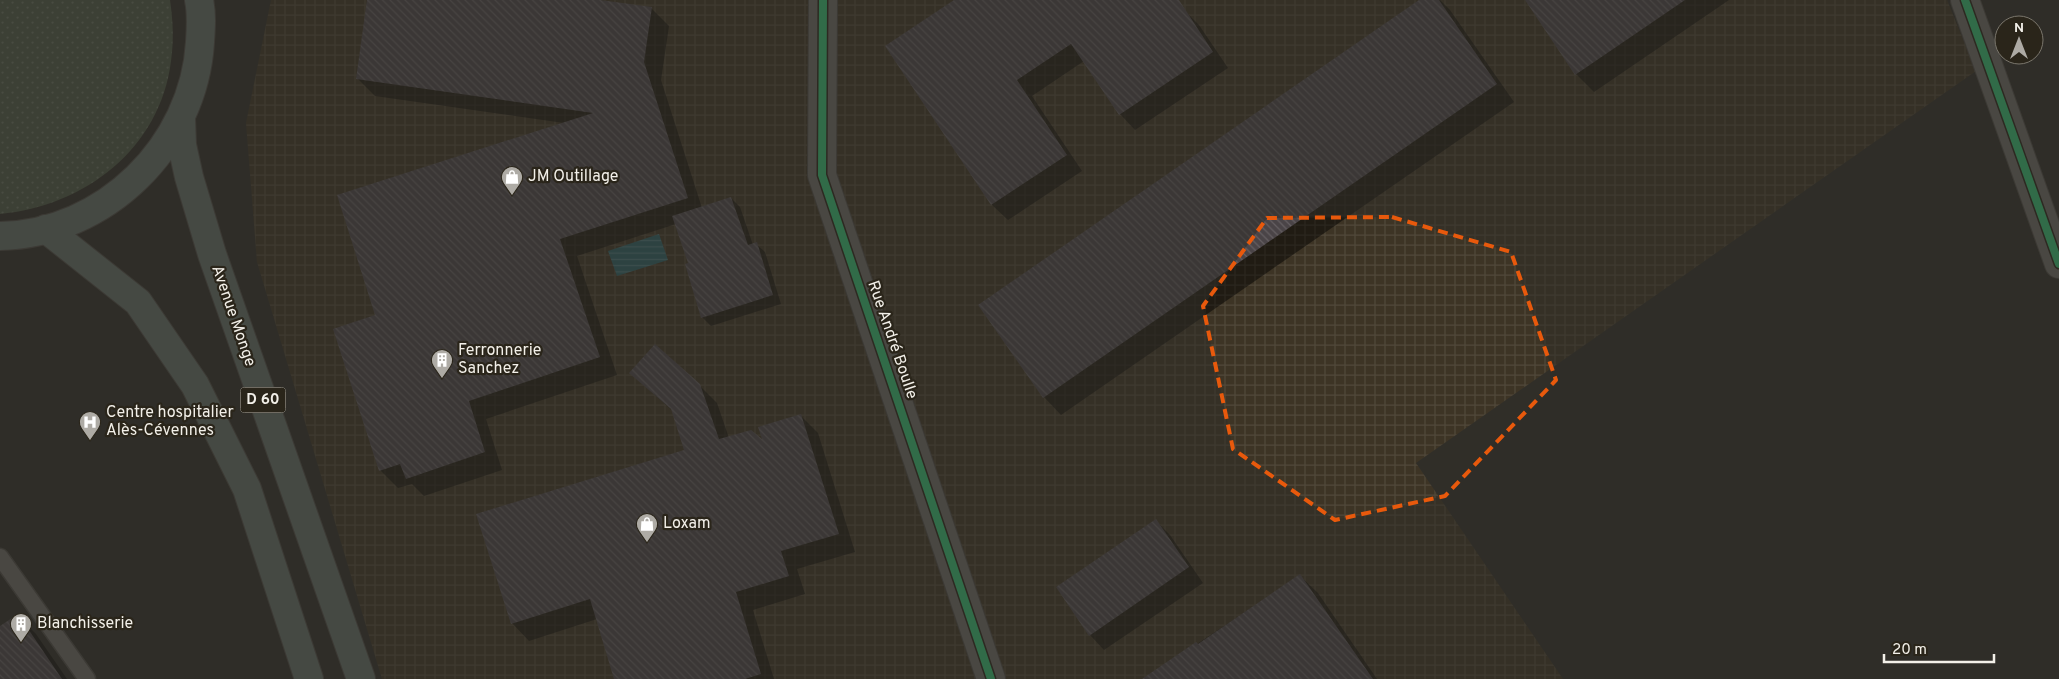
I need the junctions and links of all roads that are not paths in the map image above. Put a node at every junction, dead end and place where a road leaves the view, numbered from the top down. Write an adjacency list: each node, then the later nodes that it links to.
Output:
1 (199, 0): 4 (main road)
2 (824, 0): 12 (street, Rue André Boulle)
3 (1965, 0): 7 (street)
4 (181, 118): 5 (main road); 11 (main road, Avenue Monge / D 60)
5 (46, 229): 6 (main road); 10 (main road)
6 (0, 236)
7 (2059, 264)
8 (0, 557): 9 (lane)
9 (87, 679)
10 (310, 679)
11 (361, 679)
12 (991, 679)

